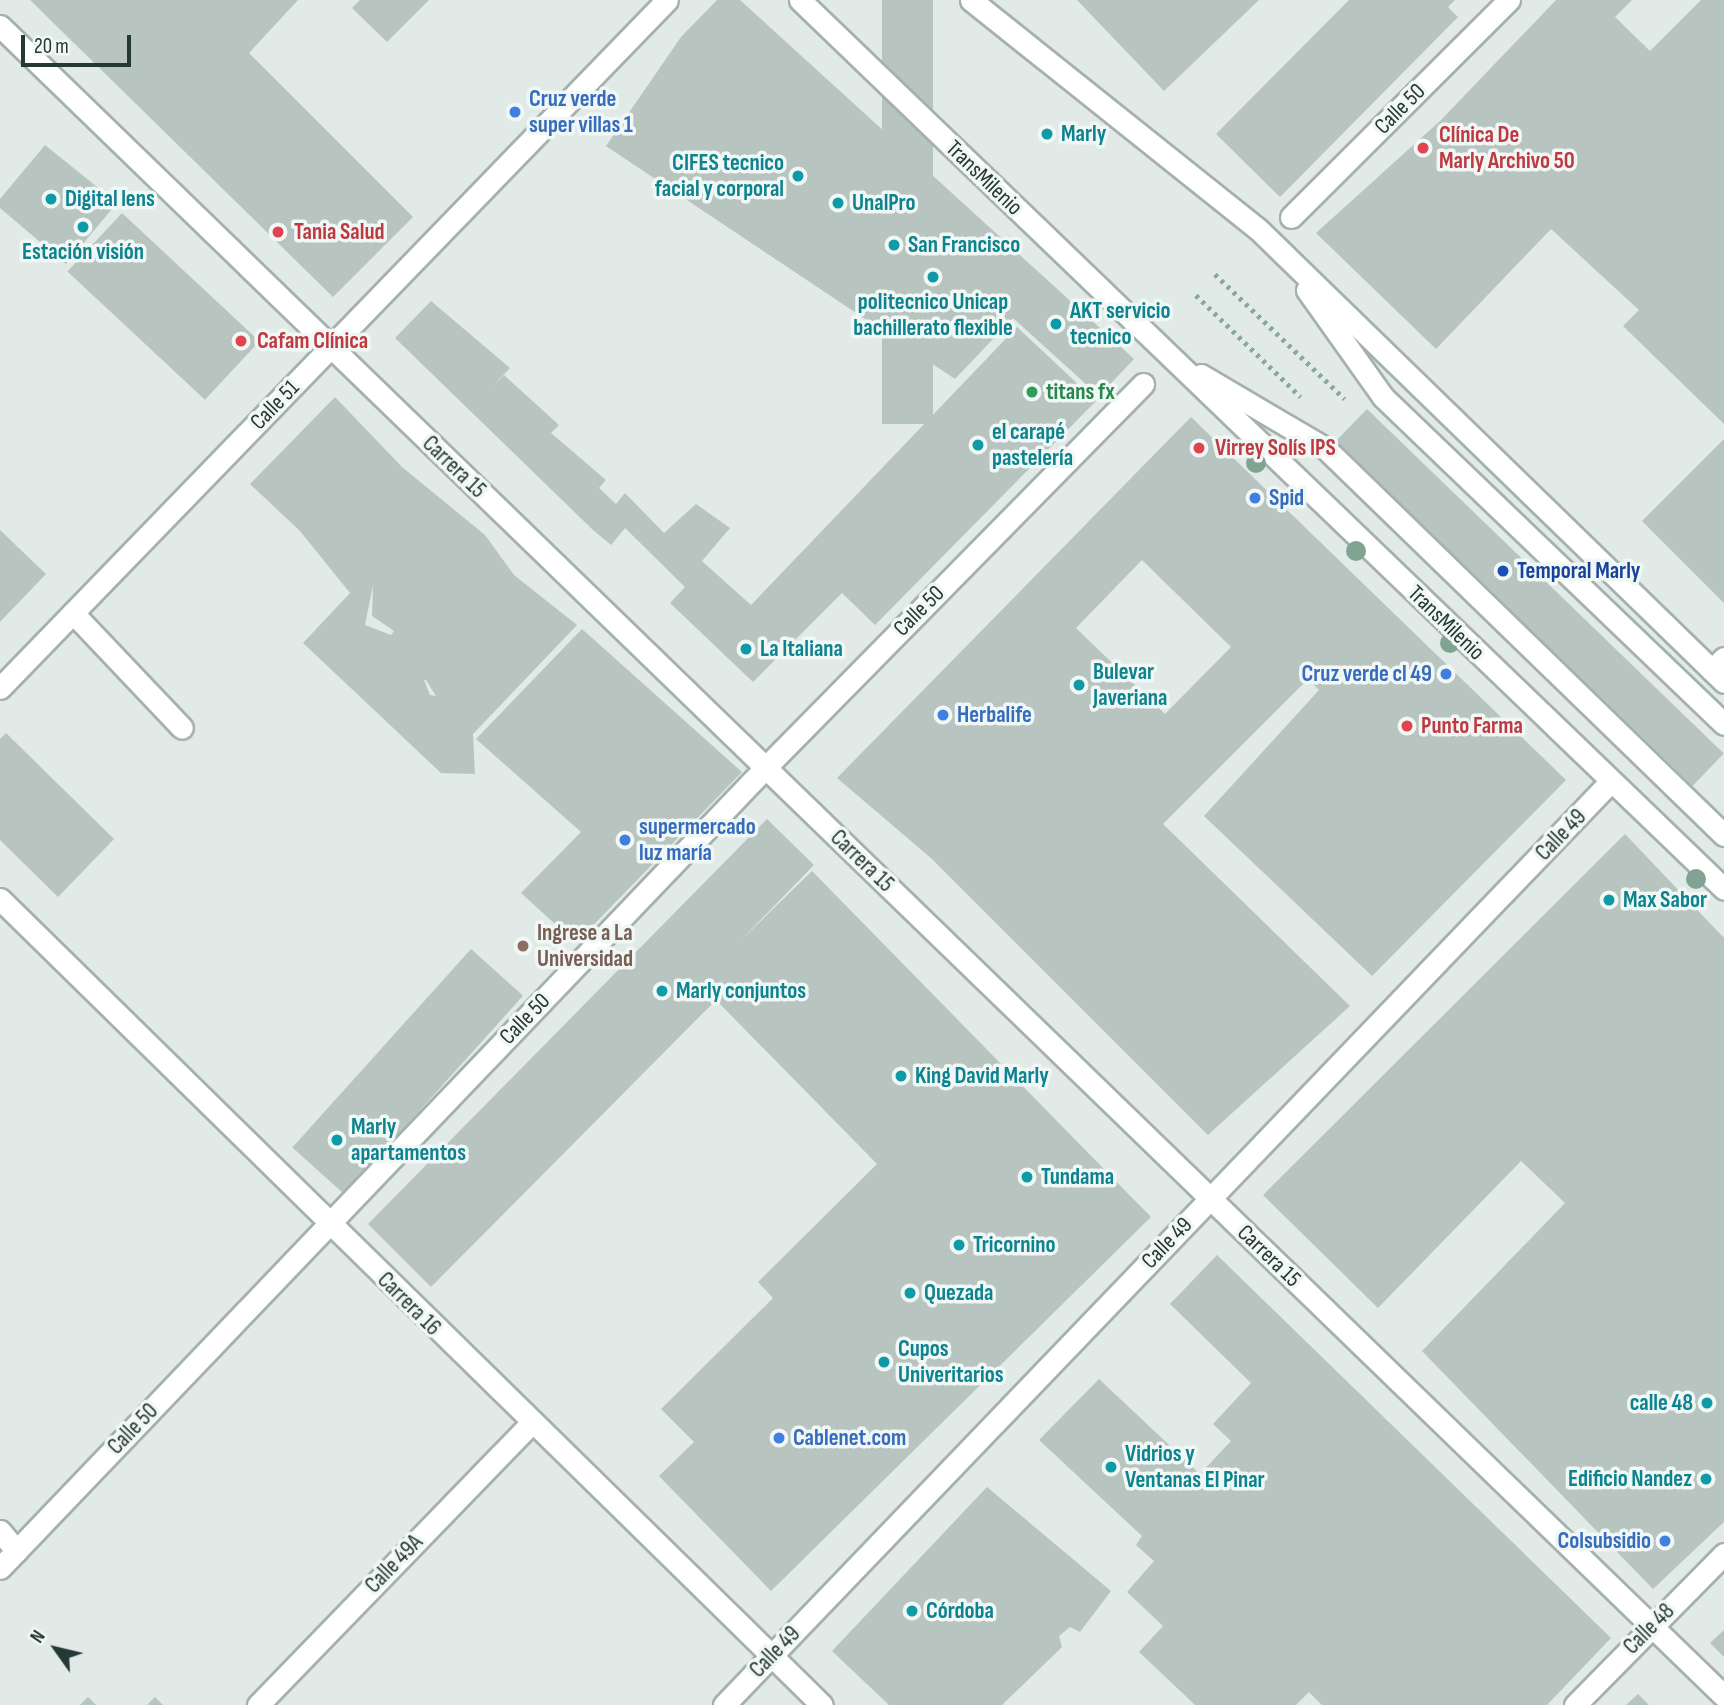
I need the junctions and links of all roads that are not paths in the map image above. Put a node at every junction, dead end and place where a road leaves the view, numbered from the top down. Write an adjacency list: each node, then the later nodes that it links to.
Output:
1 (667, 0): 8 (street, Calle 51)
2 (800, 0): 9 (street, TransMilenio)
3 (971, 0): 7 (street)
4 (1509, 0): 6 (street, Calle 50)
5 (0, 26): 8 (street, Carrera 15)
6 (1291, 217)
7 (1278, 248): 12 (street); 14 (street)
8 (331, 347): 11 (street, Calle 51); 16 (street, Carrera 15)
9 (1169, 356): 17 (street, TransMilenio); 18 (street, TransMilenio)
10 (1143, 384): 16 (street, Calle 50)
11 (73, 613): 13 (street, Calle 51); 15 (street)
12 (1720, 670)
13 (0, 688)
14 (1724, 724)
15 (182, 728)
16 (765, 768): 21 (street, Carrera 15); 22 (street, Calle 50)
17 (1611, 781): 19 (street, TransMilenio); 21 (street, Calle 49)
18 (1724, 835)
19 (1724, 889)
20 (0, 899): 22 (street, Carrera 16)
21 (1210, 1199): 28 (street, Carrera 15); 29 (street, Calle 49)
22 (328, 1224): 23 (street, Carrera 16); 25 (street, Calle 50)
23 (530, 1424): 29 (street, Carrera 16); 31 (street, Calle 49A)
24 (0, 1531): 25 (street)
25 (17, 1551): 27 (street, Calle 50)
26 (1724, 1554): 28 (street, Calle 48)
27 (0, 1568)
28 (1652, 1626): 30 (street, Carrera 15); 34 (street, Calle 48)
29 (771, 1657): 32 (street, Calle 49); 33 (street, Carrera 16)
30 (1724, 1696)
31 (258, 1705)
32 (724, 1705)
33 (822, 1705)
34 (1574, 1705)

